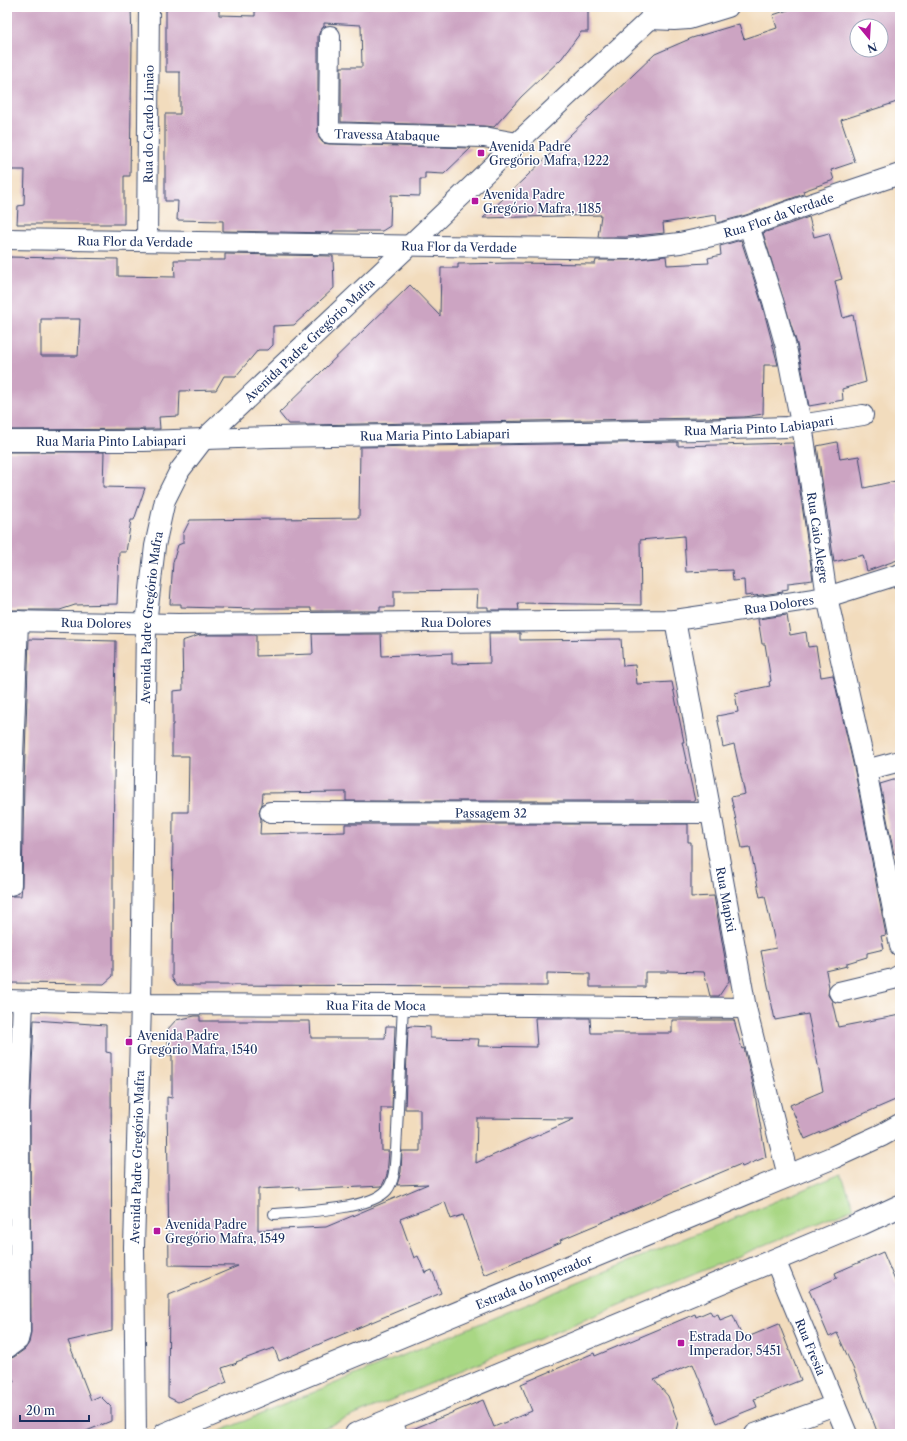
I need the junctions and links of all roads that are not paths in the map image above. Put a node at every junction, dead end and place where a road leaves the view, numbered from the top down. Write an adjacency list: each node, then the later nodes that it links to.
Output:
1 (149, 7): 9 (street, Rua do Cardo Limão)
2 (728, 7): 3 (street)
3 (651, 13): 5 (street, Avenida Padre Gregório Mafra)
4 (330, 36): 5 (street, Travessa Atabaque)
5 (517, 142): 10 (street, Avenida Padre Gregório Mafra)
6 (900, 174): 7 (street, Rua Flor da Verdade)
7 (749, 226): 10 (street, Rua Flor da Verdade); 12 (street, Rua Caio Alegre)
8 (7, 239): 9 (street, Rua Flor da Verdade)
9 (147, 240): 10 (street, Rua Flor da Verdade)
10 (411, 244): 13 (street, Avenida Padre Gregório Mafra)
11 (863, 415): 12 (street, Rua Maria Pinto Labiapari)
12 (801, 425): 13 (street, Rua Maria Pinto Labiapari); 16 (street, Rua Caio Alegre)
13 (203, 440): 14 (street, Rua Maria Pinto Labiapari); 19 (street, Avenida Padre Gregório Mafra)
14 (7, 441)
15 (900, 574): 16 (street, Rua Dolores)
16 (827, 597): 17 (street, Rua Dolores); 21 (street, Rua Caio Alegre)
17 (675, 620): 19 (street, Rua Dolores); 23 (street, Rua Mapixi)
18 (13, 621): 19 (street, Rua Dolores); 24 (street)
19 (146, 624): 31 (street, Avenida Padre Gregório Mafra)
20 (900, 761): 21 (street)
21 (866, 770): 25 (street, Rua Caio Alegre)
22 (270, 812): 23 (street, Passagem 32)
23 (711, 813): 33 (street, Rua Mapixi)
24 (9, 858): 26 (street)
25 (893, 873): 27 (street, Rua Caio Alegre)
26 (10, 885)
27 (900, 946)
28 (900, 975): 29 (street)
29 (839, 992)
30 (15, 1000): 31 (street, Rua Fita de Moca); 39 (street)
31 (141, 1004): 32 (street, Rua Fita de Moca); 42 (street, Avenida Padre Gregório Mafra)
32 (403, 1005): 33 (street, Rua Fita de Moca); 37 (lane)
33 (746, 1008): 35 (street, Rua Mapixi)
34 (900, 1125): 35 (main road, Estrada do Imperador)
35 (788, 1176): 43 (main road, Estrada do Imperador)
36 (899, 1209): 38 (main road)
37 (274, 1214)
38 (775, 1260): 40 (street, Rua Fresia); 41 (main road)
39 (7, 1348)
40 (835, 1405): 45 (street); 46 (street, Rua Fresia)
41 (394, 1427): 44 (main road)
42 (136, 1434)
43 (165, 1434)
44 (356, 1434)
45 (756, 1434)
46 (847, 1434)

